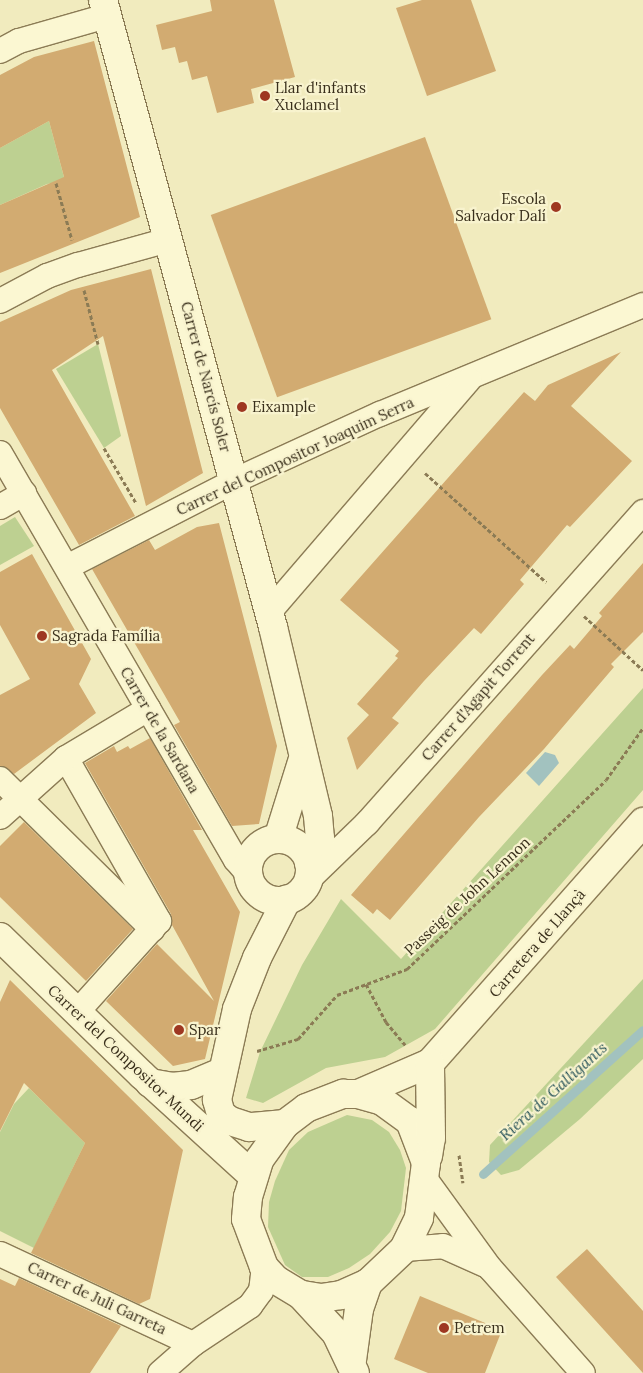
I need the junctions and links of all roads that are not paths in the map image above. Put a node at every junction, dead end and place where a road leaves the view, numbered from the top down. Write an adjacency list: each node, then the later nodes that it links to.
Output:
1 (105, 8): 2 (street); 3 (street, Carrer de Narcís Soler)
2 (0, 51)
3 (168, 240): 4 (street); 8 (street, Carrer de Narcís Soler)
4 (0, 301)
5 (643, 305): 6 (street, Carrer del Compositor Joaquim Serra)
6 (472, 376): 8 (street, Carrer del Compositor Joaquim Serra); 13 (street, Carrer del Compositor Joaquim Serra)
7 (0, 453): 9 (street, Carrer de la Sardana)
8 (234, 481): 12 (street, Carrer del Compositor Joaquim Serra); 13 (street, Carrer de Narcís Soler)
9 (24, 493): 10 (street); 12 (street, Carrer de la Sardana)
10 (0, 507)
11 (643, 512): 22 (street, Carrer d'Agapit Torrent)
12 (67, 567): 14 (street, Carrer de la Sardana)
13 (270, 612): 15 (street, Carrer de Narcís Soler)
14 (148, 709): 16 (street); 23 (street, Carrer de la Sardana)
15 (303, 755): 21 (street, Carrer de Narcís Soler); 22 (street, Carrer de Narcís Soler)
16 (66, 758): 18 (street); 25 (street)
17 (0, 779): 18 (street)
18 (18, 798): 19 (street); 25 (street)
19 (0, 816)
20 (643, 822): 28 (street, Carretera de Llançà)
21 (278, 839): 22 (street); 23 (street)
22 (309, 872): 24 (street)
23 (249, 874): 24 (street)
24 (287, 899): 29 (street)
25 (152, 928): 27 (street)
26 (1, 941): 27 (street, Carrer del Compositor Mundi)
27 (77, 1012): 30 (street, Carrer del Compositor Mundi)
28 (430, 1063): 31 (street, Carretera de Llançà); 33 (street)
29 (222, 1066): 30 (street); 32 (street)
30 (150, 1083): 34 (street, Carrer del Compositor Mundi)
31 (358, 1094): 32 (street, Carretera de Llançà); 33 (street)
32 (285, 1124): 34 (street)
33 (426, 1171): 35 (street); 38 (street)
34 (254, 1177): 37 (street)
35 (404, 1249): 38 (street); 39 (street)
36 (0, 1254): 41 (street, Carrer de Juli Garreta)
37 (264, 1267): 40 (street); 41 (street)
38 (490, 1268): 44 (street)
39 (368, 1283): 40 (street); 42 (street)
40 (301, 1295): 42 (street)
41 (193, 1344): 43 (street)
42 (353, 1367)
43 (160, 1373)
44 (583, 1373)

